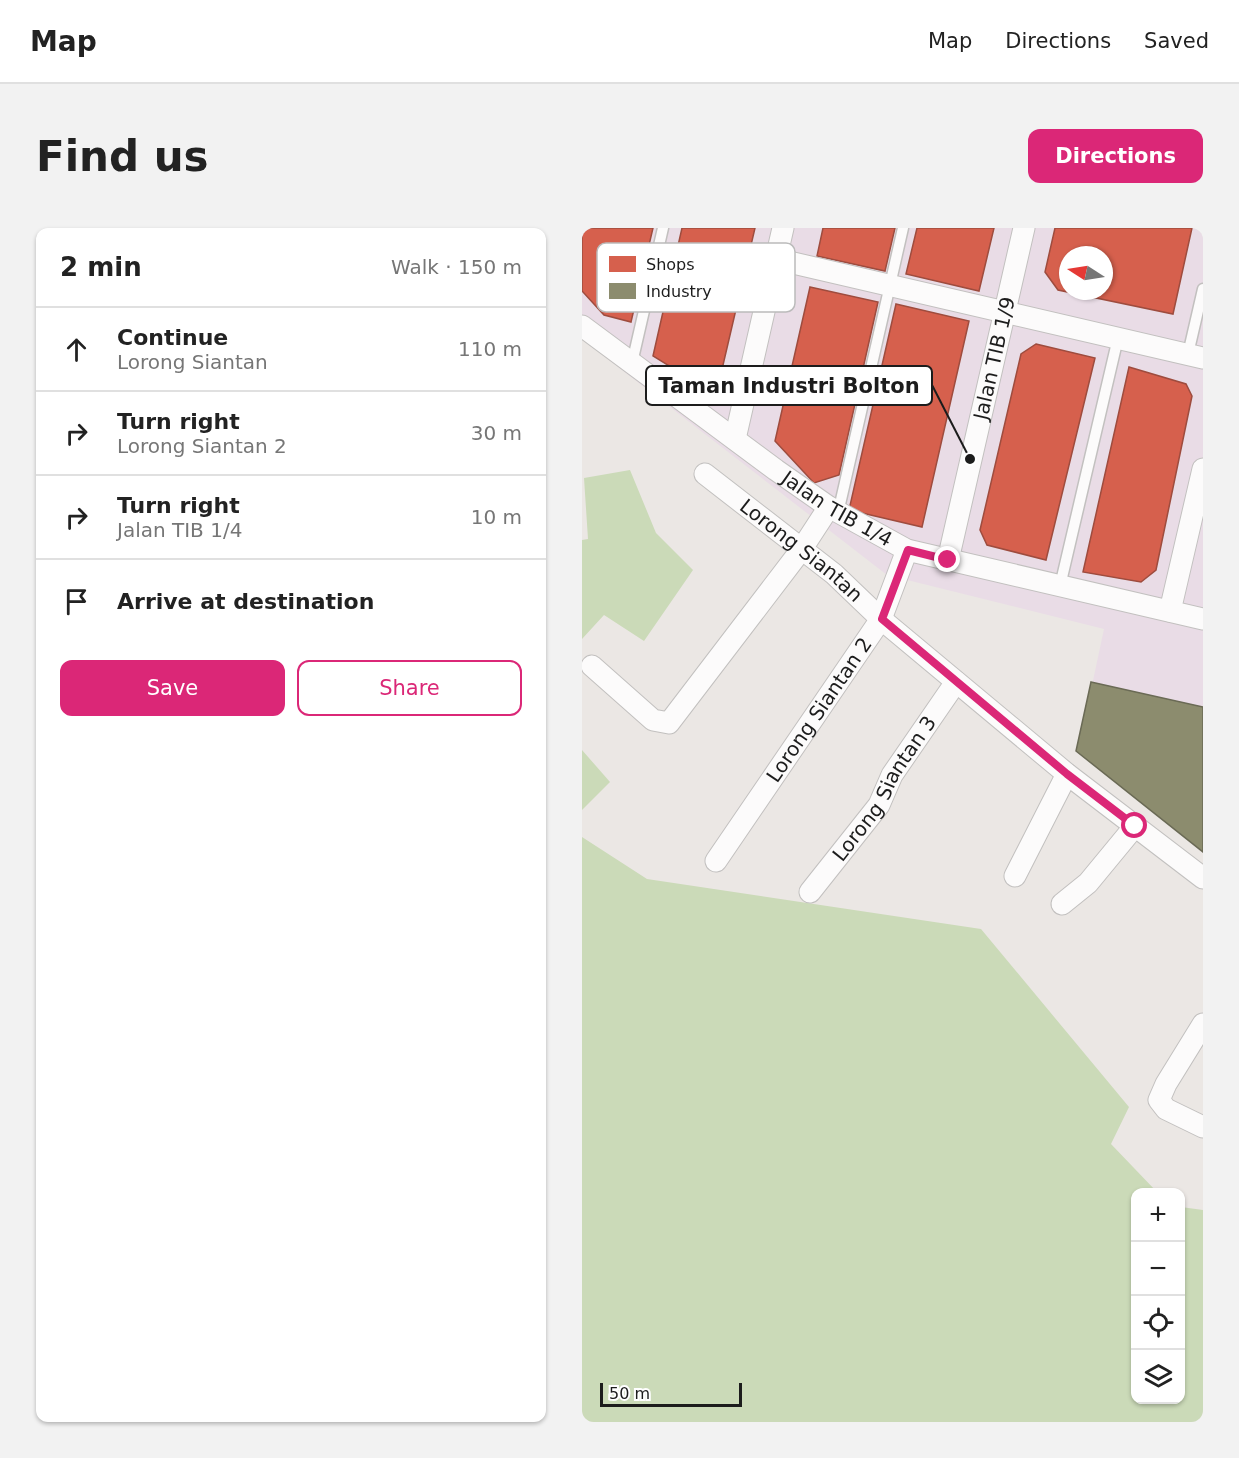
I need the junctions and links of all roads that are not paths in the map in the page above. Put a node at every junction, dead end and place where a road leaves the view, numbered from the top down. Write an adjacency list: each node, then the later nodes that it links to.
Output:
1 (663, 228): 5 (lane)
2 (783, 228): 6 (street)
3 (903, 228): 8 (lane)
4 (1024, 228): 12 (street, Jalan TIB 1/9)
5 (660, 243)
6 (780, 243)
7 (795, 264): 8 (street)
8 (889, 286): 12 (street); 20 (lane)
9 (1203, 289): 15 (lane)
10 (644, 312): 16 (lane)
11 (764, 312): 17 (street)
12 (1005, 312): 14 (street); 23 (street, Jalan TIB 1/9)
13 (582, 326): 16 (street, Jalan TIB 1/4)
14 (1118, 338): 15 (street); 24 (lane)
15 (1196, 356)
16 (632, 363): 17 (street, Jalan TIB 1/4)
17 (735, 439): 20 (street, Jalan TIB 1/4)
18 (705, 474): 21 (street, Lorong Siantan)
19 (1202, 480): 25 (street)
20 (834, 510): 21 (street); 22 (street, Jalan TIB 1/4)
21 (801, 550): 26 (street, Lorong Siantan); 28 (street)
22 (908, 550): 23 (street, Jalan TIB 1/4); 26 (street, Lorong Siantan 2)
23 (948, 560): 24 (street, Jalan TIB 1/4)
24 (1060, 586): 25 (street, Jalan TIB 1/4)
25 (1170, 611): 27 (street, Jalan TIB 1/4)
26 (882, 619): 29 (street, Lorong Siantan); 32 (street, Lorong Siantan 2)
27 (1203, 619)
28 (592, 666)
29 (956, 682): 30 (street, Lorong Siantan); 35 (street, Lorong Siantan 3)
30 (1067, 774): 31 (street, Lorong Siantan); 33 (street)
31 (1135, 826): 34 (street, Lorong Siantan); 36 (street)
32 (717, 861)
33 (1015, 876)
34 (1203, 878)
35 (810, 892)
36 (1062, 904)
37 (1203, 1024): 38 (street)
38 (1203, 1127)

